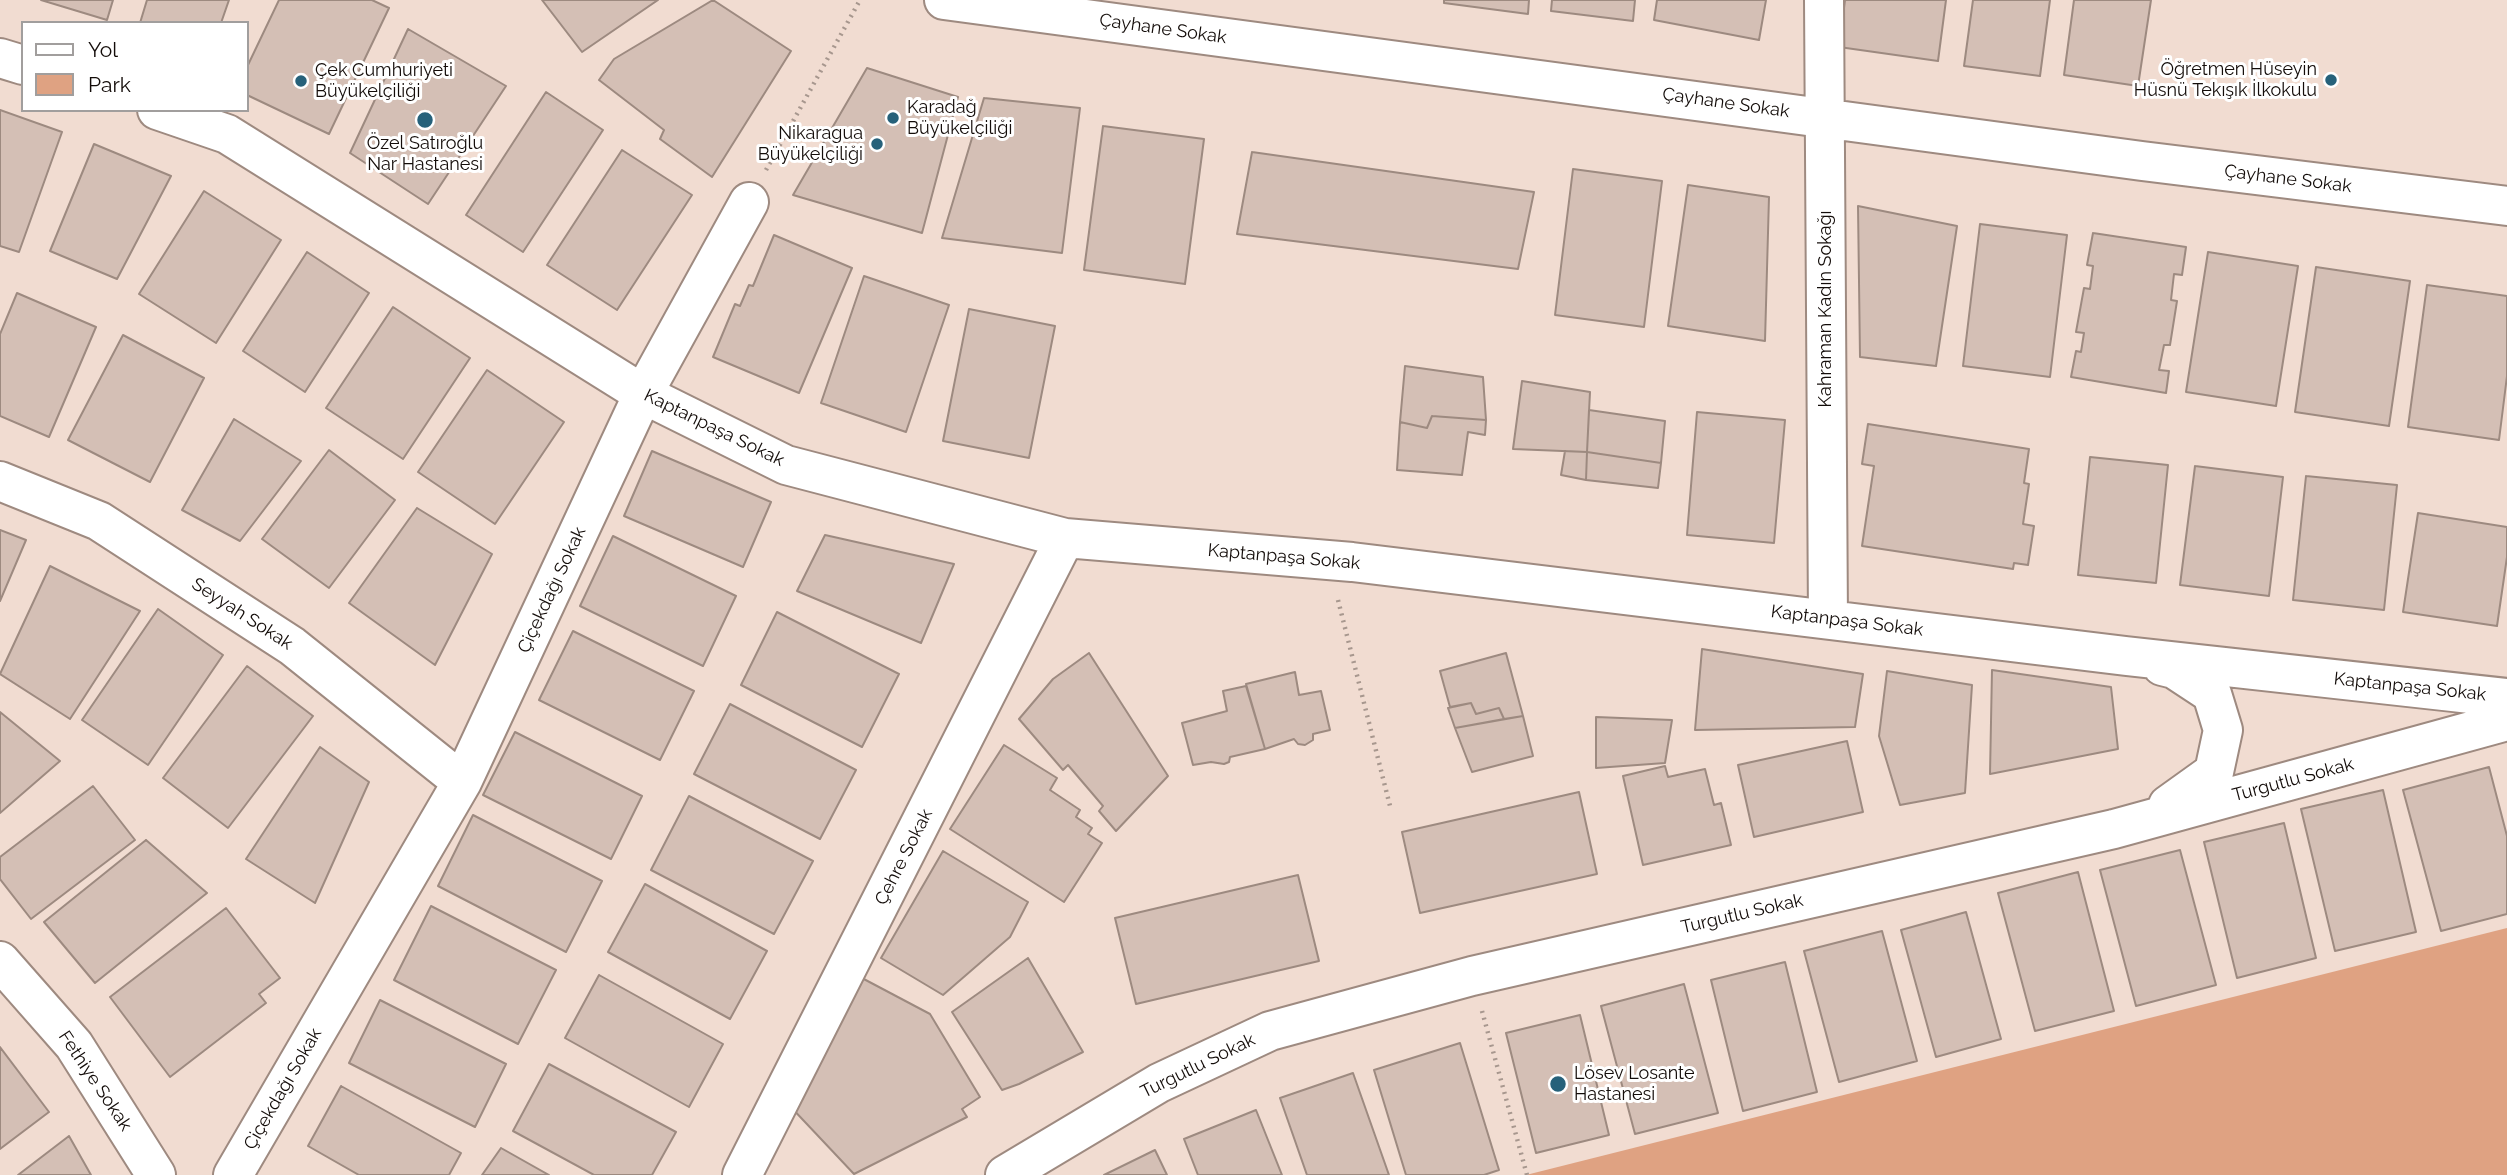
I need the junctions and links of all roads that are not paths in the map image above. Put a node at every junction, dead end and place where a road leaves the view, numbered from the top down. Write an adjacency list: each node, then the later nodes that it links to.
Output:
1 (944, 0): 6 (street, Çayhane Sokak)
2 (1824, 0): 6 (street, Kahraman Kadın Sokağı)
3 (0, 58): 4 (street)
4 (21, 64)
5 (163, 112): 9 (street, Kaptanpaşa Sokak)
6 (1825, 116): 8 (street, Çayhane Sokak); 12 (street, Kahraman Kadın Sokağı)
7 (749, 202): 9 (street, Çiçekdağı Sokak)
8 (2507, 206)
9 (643, 394): 11 (street, Kaptanpaşa Sokak); 16 (street, Çiçekdağı Sokak)
10 (0, 481): 16 (street, Seyyah Sokak)
11 (1065, 538): 12 (street, Kaptanpaşa Sokak); 21 (street, Çehre Sokak)
12 (1828, 619): 13 (street, Kaptanpaşa Sokak)
13 (2126, 656): 14 (street, Kaptanpaşa Sokak); 17 (street)
14 (2507, 698)
15 (2507, 721): 17 (street, Turgutlu Sokak)
16 (462, 782): 20 (street, Çiçekdağı Sokak)
17 (2114, 829): 22 (street, Turgutlu Sokak)
18 (0, 961): 19 (street, Fethiye Sokak)
19 (156, 1175)
20 (233, 1175)
21 (742, 1175)
22 (1005, 1175)

